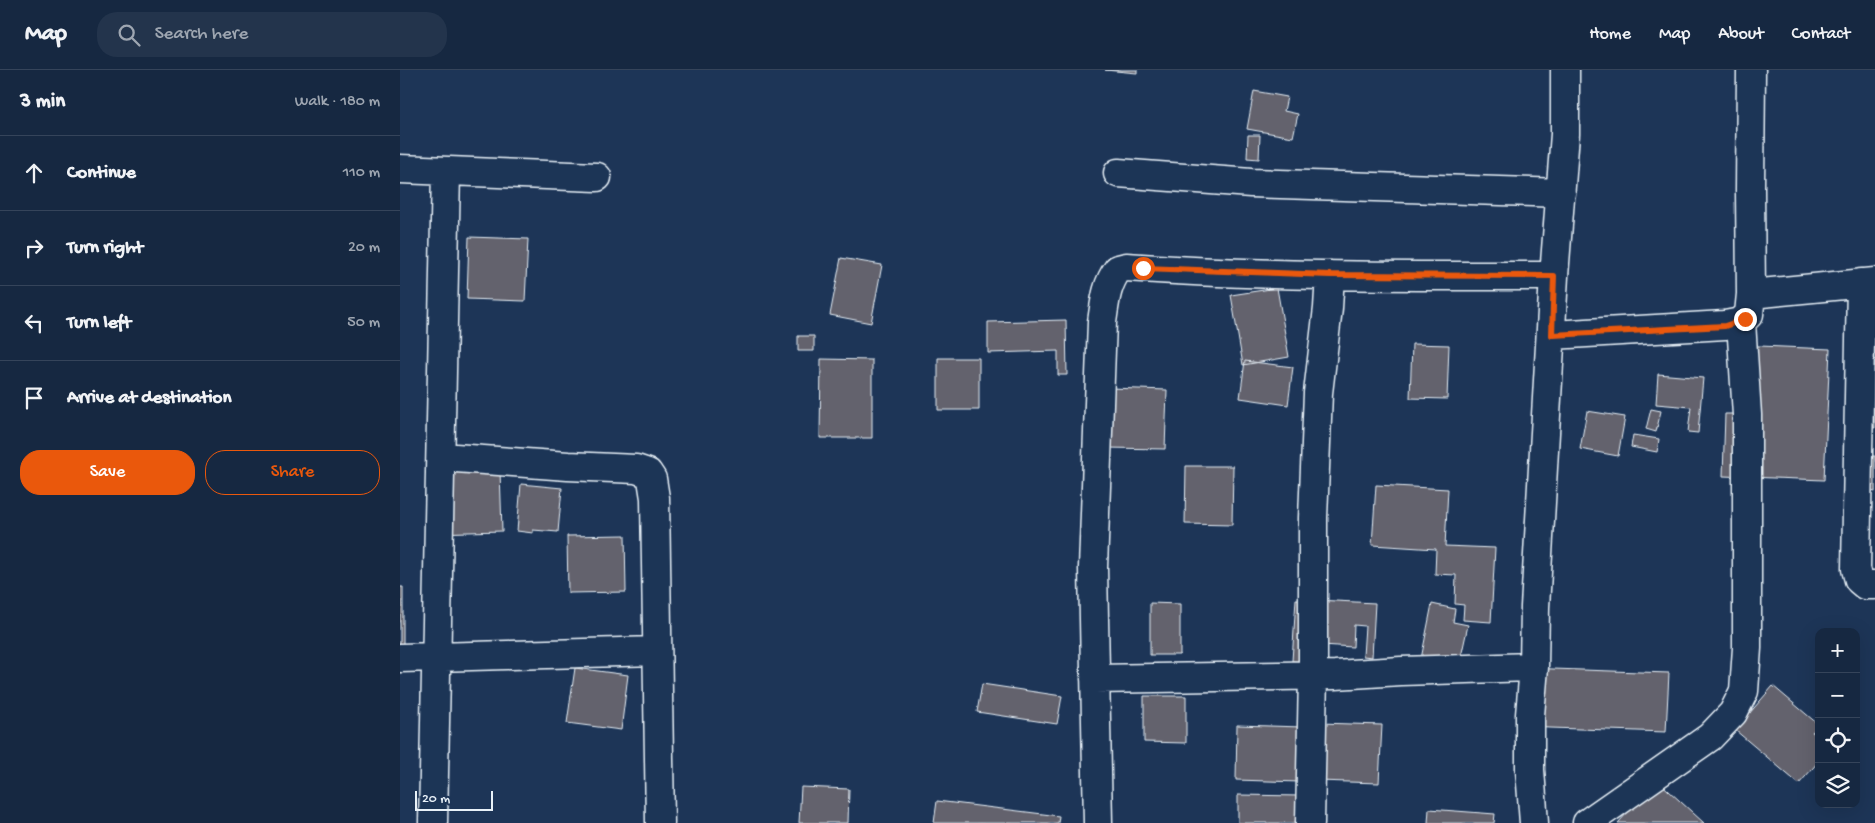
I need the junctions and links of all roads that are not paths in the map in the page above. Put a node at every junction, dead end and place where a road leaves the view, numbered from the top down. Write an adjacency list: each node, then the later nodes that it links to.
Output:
1 (1566, 70): 7 (street)
2 (1750, 70): 11 (street)
3 (400, 169): 4 (street)
4 (446, 172): 6 (street); 14 (street)
5 (1118, 173): 7 (street)
6 (597, 177)
7 (1561, 193): 9 (street)
8 (1330, 275): 9 (street); 20 (street); 21 (street)
9 (1554, 276): 13 (street)
10 (1868, 283): 11 (street); 15 (street)
11 (1752, 294): 12 (street)
12 (1741, 322): 13 (street); 27 (street)
13 (1552, 335): 19 (street)
14 (441, 457): 16 (street); 17 (street)
15 (1875, 585)
16 (658, 651): 17 (street); 23 (street)
17 (436, 657): 18 (street); 22 (street)
18 (400, 658)
19 (1534, 666): 20 (street); 26 (street)
20 (1313, 675): 21 (street); 25 (street)
21 (1095, 679): 24 (street)
22 (433, 823)
23 (660, 823)
24 (1098, 823)
25 (1310, 823)
26 (1534, 823)
27 (1587, 823)

